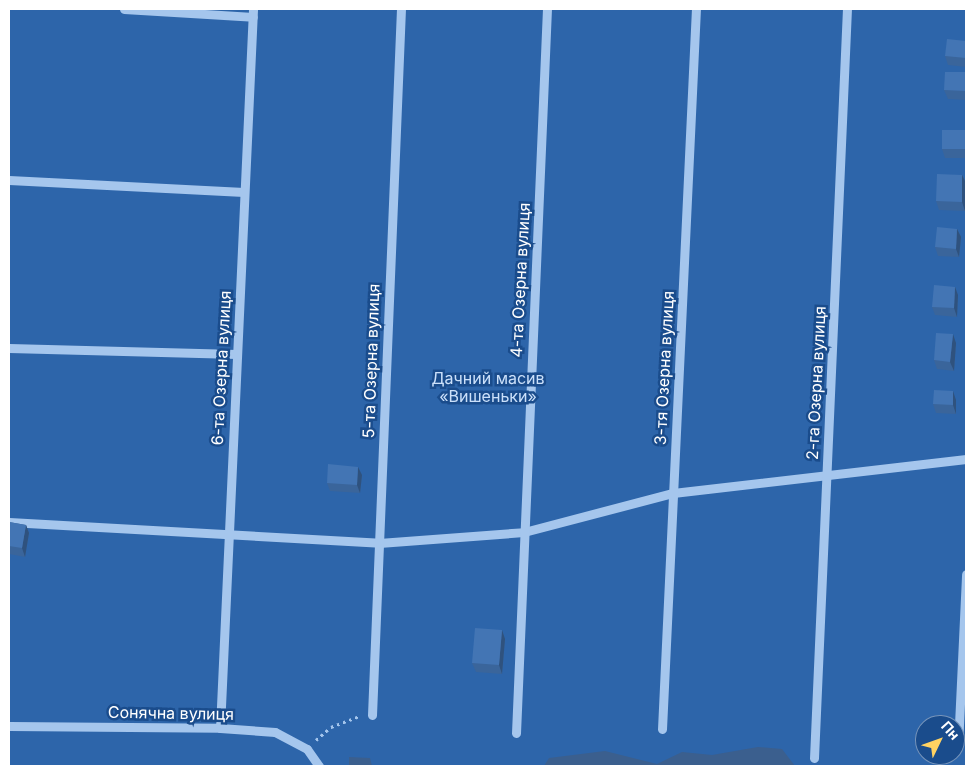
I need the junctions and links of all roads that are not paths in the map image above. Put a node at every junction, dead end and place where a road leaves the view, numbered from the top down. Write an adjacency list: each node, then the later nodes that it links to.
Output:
1 (124, 9): 6 (street)
2 (401, 9): 17 (street, 5-та Озерна вулиця)
3 (547, 9): 15 (street, 4-та Озерна вулиця)
4 (696, 9): 13 (street, 3-тя Озерна вулиця)
5 (847, 9): 12 (street, 2-га Озерна вулиця)
6 (253, 13): 8 (street, 6-та Озерна вулиця)
7 (9, 180): 8 (street)
8 (244, 192): 10 (street, 6-та Озерна вулиця)
9 (9, 348): 10 (street)
10 (237, 354): 16 (street, 6-та Озерна вулиця)
11 (966, 459): 12 (street)
12 (827, 476): 13 (street); 25 (street, 2-га Озерна вулиця)
13 (673, 493): 15 (street); 23 (street, 3-тя Озерна вулиця)
14 (9, 522): 16 (street)
15 (524, 532): 17 (street); 24 (street, 4-та Озерна вулиця)
16 (228, 534): 17 (street); 22 (street, 6-та Озерна вулиця)
17 (379, 543): 19 (street, 5-та Озерна вулиця)
18 (966, 574): 20 (street)
19 (372, 715)
20 (959, 715)
21 (9, 726): 22 (street, Сонячна вулиця)
22 (220, 728): 26 (street, Сонячна вулиця)
23 (662, 729)
24 (516, 733)
25 (814, 758)
26 (319, 766)

